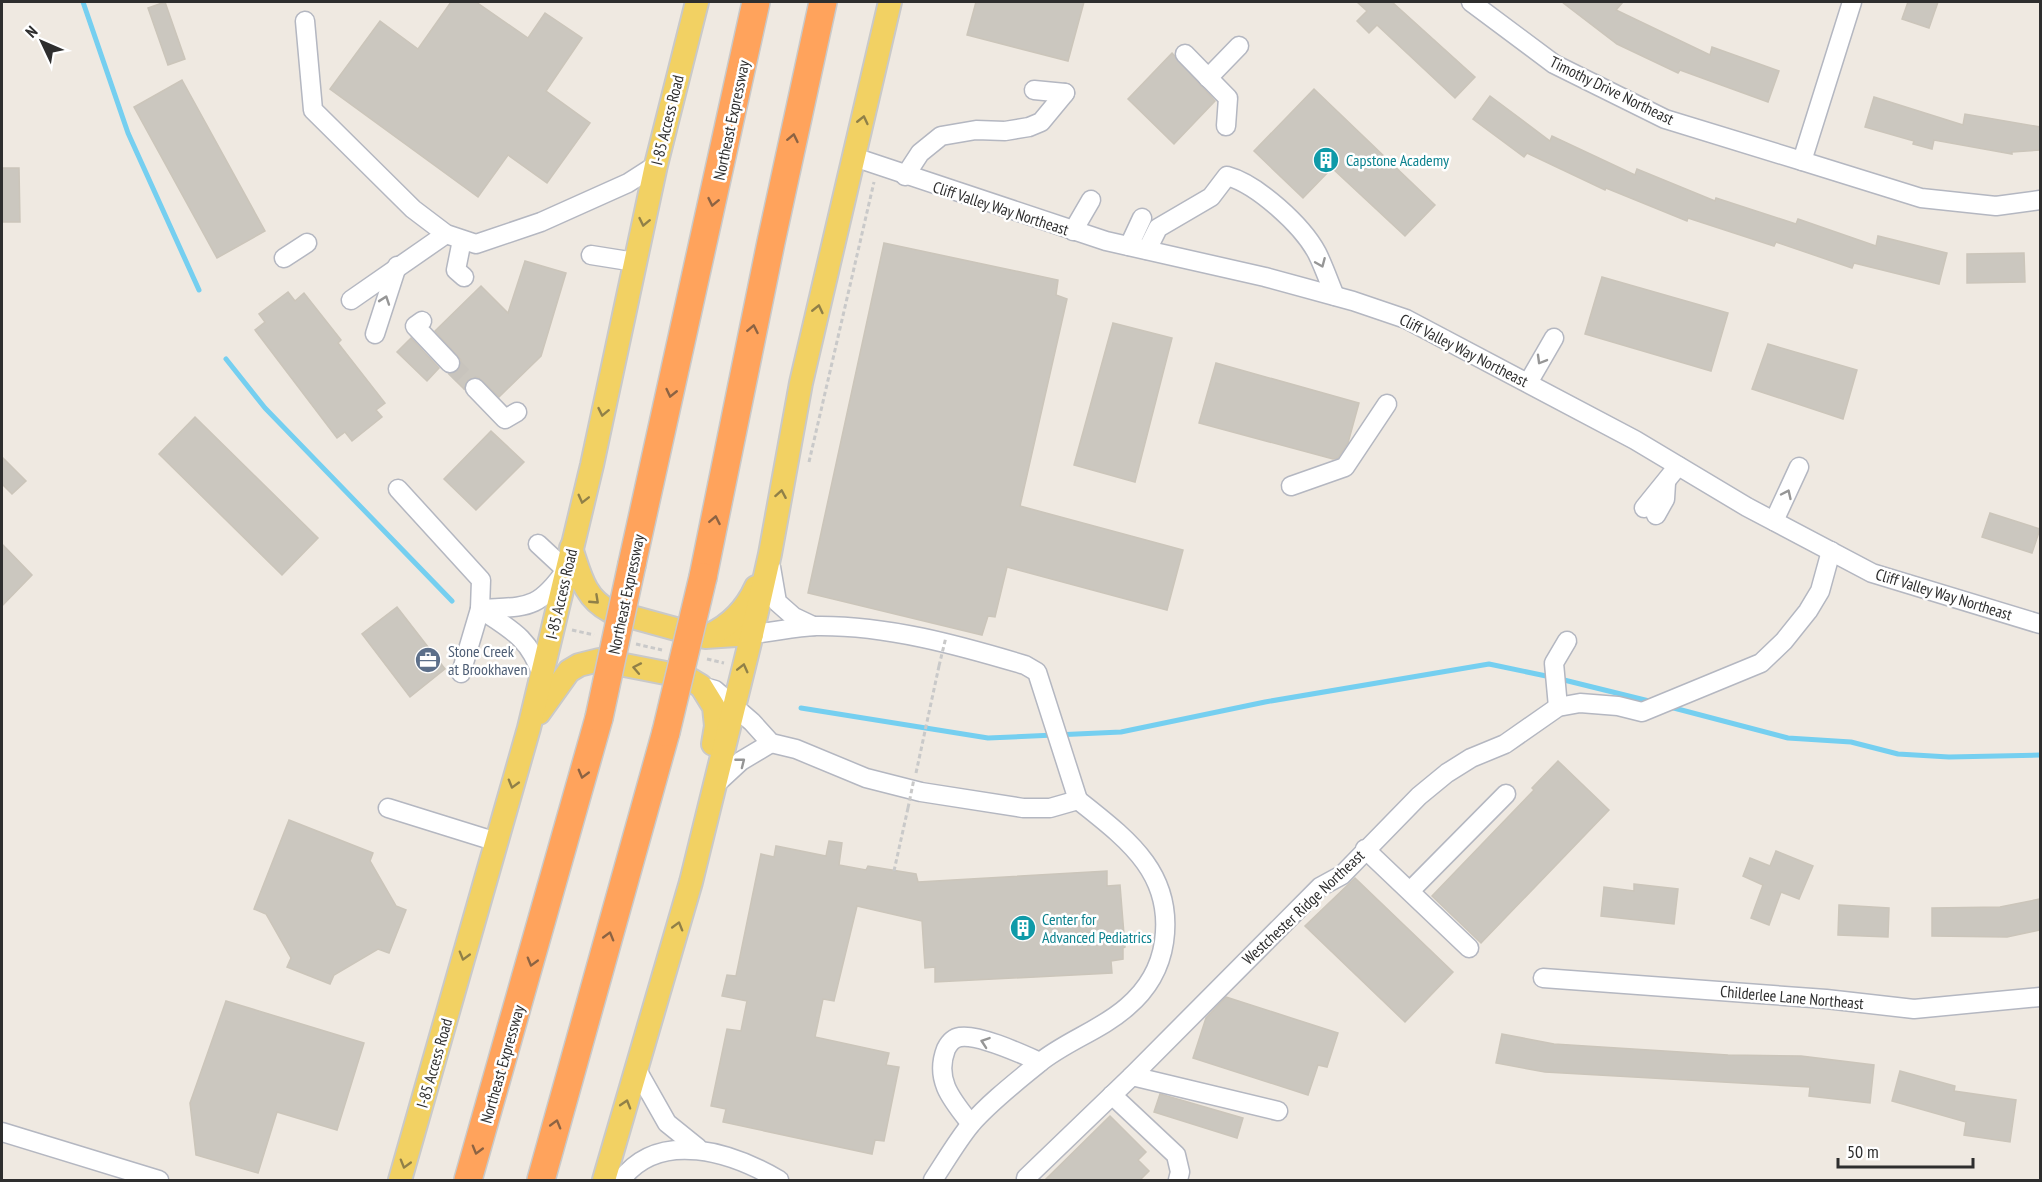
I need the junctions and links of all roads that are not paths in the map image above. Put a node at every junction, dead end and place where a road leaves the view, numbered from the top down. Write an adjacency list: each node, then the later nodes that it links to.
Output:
1 (697, 2): 15 (main road, I-85 Access Road)
2 (756, 2): 86 (highway, Northeast Expressway, one-way to 86, bridge)
3 (823, 2): 87 (highway, one-way to 3, bridge)
4 (890, 2): 13 (main road, one-way to 4)
5 (1471, 2): 14 (street, Timothy Drive Northeast)
6 (1852, 2): 14 (street)
7 (305, 21): 21 (street)
8 (1239, 46): 10 (street)
9 (1185, 54): 10 (street)
10 (1208, 78): 12 (street)
11 (1034, 90): 16 (street)
12 (1226, 126)
13 (854, 158): 16 (street, Cliff Valley Way Northeast); 49 (main road, one-way to 13)
14 (1802, 161): 18 (street, Timothy Drive Northeast)
15 (656, 165): 21 (street); 27 (main road, I-85 Access Road, one-way to 27)
16 (905, 176): 20 (street, Cliff Valley Way Northeast)
17 (1090, 200): 20 (street)
18 (2040, 200)
19 (1142, 218): 23 (street)
20 (1073, 231): 23 (street, Cliff Valley Way Northeast)
21 (454, 237): 28 (street); 29 (street)
22 (307, 243): 26 (street)
23 (1129, 246): 24 (street, Cliff Valley Way Northeast)
24 (1147, 250): 30 (street, Cliff Valley Way Northeast); 30 (street, one-way to 30)
25 (591, 255): 27 (street)
26 (284, 258)
27 (635, 262): 47 (main road, I-85 Access Road, one-way to 47)
28 (398, 266): 31 (street); 33 (street, one-way to 28)
29 (464, 277)
30 (1335, 296): 36 (street, Cliff Valley Way Northeast)
31 (351, 300)
32 (422, 321): 35 (street)
33 (375, 334)
34 (1554, 338): 36 (street, one-way to 36)
35 (450, 363)
36 (1528, 383): 40 (street, Cliff Valley Way Northeast)
37 (475, 388): 39 (street)
38 (1387, 404): 42 (street)
39 (517, 412)
40 (1678, 466): 44 (street); 45 (street, Cliff Valley Way Northeast)
41 (1799, 467): 45 (street, one-way to 41)
42 (1291, 486)
43 (398, 489): 51 (street)
44 (1650, 511)
45 (1774, 521): 48 (street, Cliff Valley Way Northeast)
46 (538, 544): 50 (street)
47 (572, 548): 50 (main road, I-85 Access Road); 55 (main road, one-way to 55)
48 (1831, 551): 52 (street, Cliff Valley Way Northeast); 61 (street, Westchester Ridge Northeast)
49 (770, 554): 53 (street); 54 (main road); 55 (main road)
50 (566, 570): 51 (street); 58 (main road, I-85 Access Road)
51 (480, 609): 57 (street); 58 (street)
52 (2040, 624)
53 (815, 626): 54 (street); 65 (street)
54 (752, 634): 55 (main road); 60 (main road, one-way to 54)
55 (705, 637)
56 (1567, 641): 61 (street)
57 (460, 673)
58 (542, 675): 62 (main road, I-85 Access Road)
59 (701, 686): 60 (street); 62 (main road, one-way to 62); 70 (main road)
60 (733, 706): 63 (street); 64 (main road)
61 (1558, 707): 69 (street, Westchester Ridge Northeast)
62 (529, 728): 68 (main road, I-85 Access Road, one-way to 68)
63 (771, 743): 64 (street, one-way to 63); 65 (street)
64 (714, 786): 70 (main road)
65 (1075, 791): 75 (street)
66 (1506, 794): 71 (street)
67 (388, 808): 68 (street)
68 (497, 842): 85 (main road, I-85 Access Road, one-way to 85)
69 (1365, 849): 71 (street); 77 (street, Westchester Ridge Northeast)
70 (691, 882): 76 (main road, one-way to 70)
71 (1411, 890): 72 (street)
72 (1469, 948)
73 (1543, 978): 74 (street, Childerlee Lane Northeast)
74 (2040, 997)
75 (1040, 1062): 80 (street); 80 (street, one-way to 80)
76 (636, 1070): 82 (street); 88 (main road, one-way to 76)
77 (1132, 1076): 78 (street, Westchester Ridge Northeast); 79 (street)
78 (1112, 1095): 83 (street, Westchester Ridge Northeast); 92 (street)
79 (1278, 1111)
80 (970, 1124): 91 (street)
81 (2, 1132): 84 (street)
82 (698, 1148): 89 (street); 90 (street)
83 (1026, 1178)
84 (159, 1180)
85 (400, 1180)
86 (468, 1180)
87 (541, 1180)
88 (604, 1180)
89 (621, 1180)
90 (779, 1180)
91 (933, 1180)
92 (1178, 1180)

